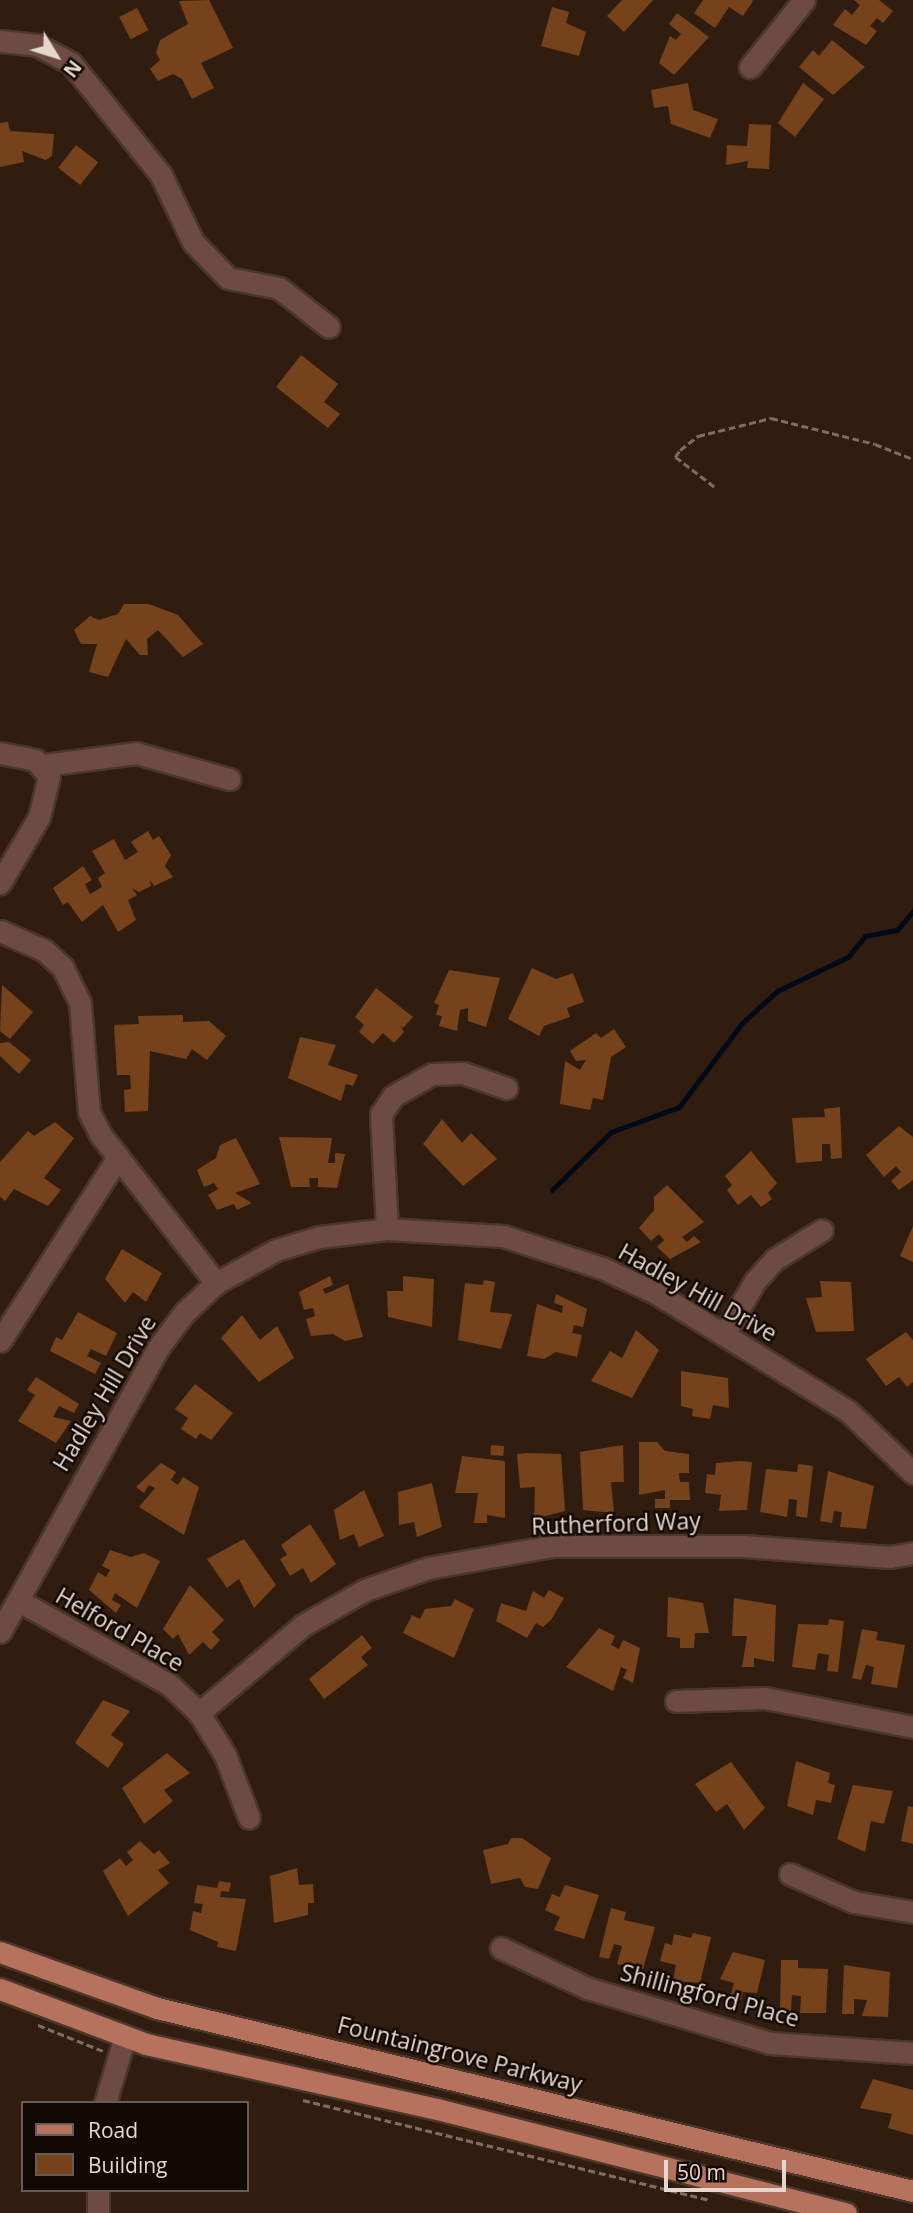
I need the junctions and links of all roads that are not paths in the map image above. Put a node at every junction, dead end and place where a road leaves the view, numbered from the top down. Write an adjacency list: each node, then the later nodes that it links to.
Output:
1 (804, 0): 3 (street)
2 (0, 41): 4 (street)
3 (750, 67)
4 (329, 327)
5 (0, 753): 6 (street)
6 (44, 765): 7 (street); 8 (street)
7 (229, 779)
8 (0, 883)
9 (0, 931): 11 (street)
10 (506, 1088): 12 (street)
11 (118, 1157): 14 (street); 16 (street)
12 (387, 1229): 14 (street, Hadley Hill Drive); 15 (street, Hadley Hill Drive)
13 (822, 1230): 15 (street)
14 (216, 1283): 19 (street, Hadley Hill Drive)
15 (724, 1334): 17 (street, Hadley Hill Drive)
16 (0, 1340)
17 (913, 1473)
18 (913, 1553): 22 (street, Rutherford Way)
19 (19, 1601): 20 (street, Hadley Hill Drive); 22 (street, Helford Place)
20 (0, 1632)
21 (676, 1701): 23 (street)
22 (199, 1713): 24 (street, Helford Place)
23 (913, 1727)
24 (249, 1818)
25 (790, 1874): 26 (street)
26 (913, 1912)
27 (501, 1948): 31 (street, Shillingford Place)
28 (0, 1952): 33 (main road, Fountaingrove Parkway)
29 (0, 1989): 30 (main road)
30 (125, 2036): 32 (street); 36 (main road)
31 (913, 2053)
32 (106, 2101)
33 (913, 2191)
34 (97, 2192): 35 (street)
35 (98, 2213)
36 (846, 2213)

